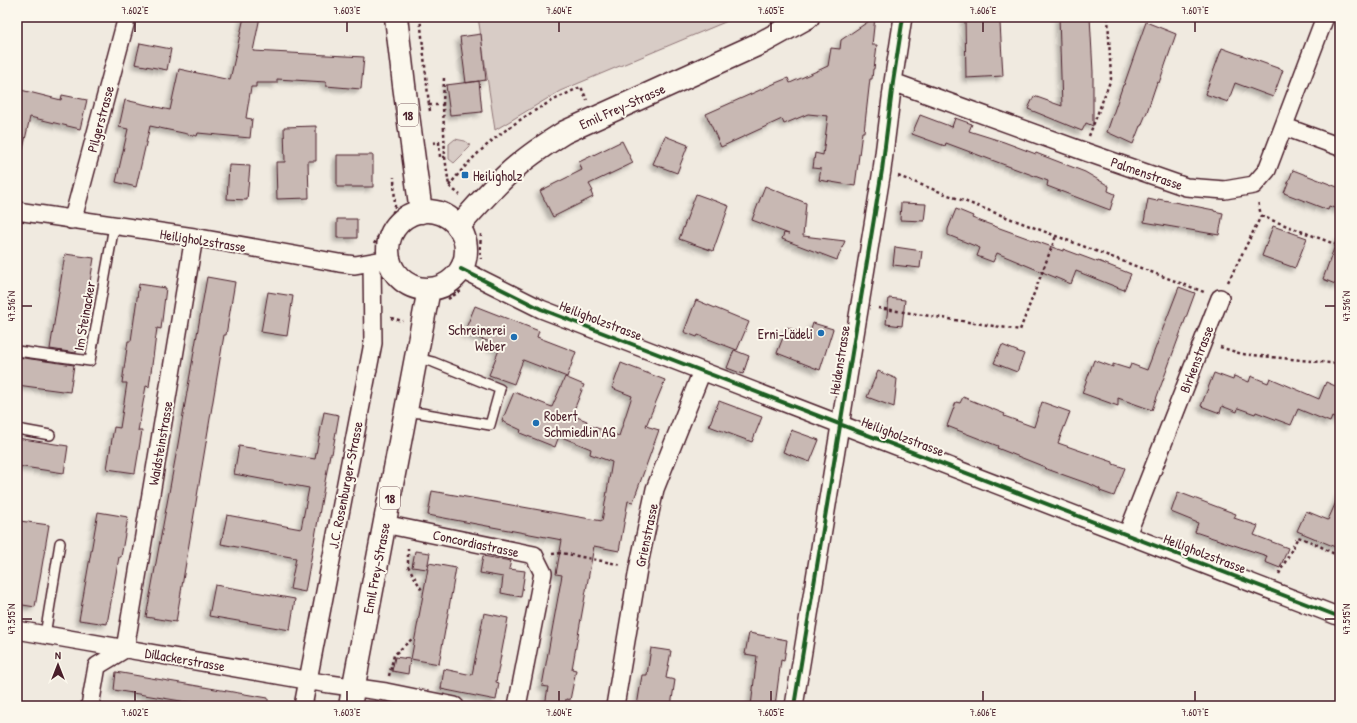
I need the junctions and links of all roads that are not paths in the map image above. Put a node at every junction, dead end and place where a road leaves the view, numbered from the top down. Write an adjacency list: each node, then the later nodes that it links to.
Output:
1 (127, 17): 11 (street, Pilgerstrasse)
2 (396, 17): 10 (main road, 18)
3 (808, 17): 13 (main road, Emil Frey-Strasse)
4 (903, 17): 6 (street, Heidenstrasse)
5 (1325, 17): 7 (street)
6 (893, 82): 7 (street, Palmenstrasse); 23 (street, Heidenstrasse)
7 (1285, 127): 8 (street)
8 (1340, 147)
9 (17, 211): 11 (street, Heiligholzstrasse)
10 (421, 212): 13 (main road); 15 (main road)
11 (71, 220): 12 (street, Heiligholzstrasse)
12 (114, 226): 14 (street, Heiligholzstrasse); 19 (lane, Im Steinacker)
13 (458, 227): 16 (main road)
14 (194, 237): 15 (street, Heiligholzstrasse); 32 (street, Waidsteinstrasse)
15 (378, 256): 17 (main road); 33 (street, J.C. Rosenburger-Strasse)
16 (461, 269): 17 (main road); 21 (street, Heiligholzstrasse)
17 (429, 289): 20 (main road, Emil Frey-Strasse / 18)
18 (1220, 298): 27 (street, Birkenstrasse)
19 (17, 351)
20 (417, 358): 22 (main road, Emil Frey-Strasse / 18); 22 (lane)
21 (702, 371): 23 (street, Heiligholzstrasse); 39 (street, Grienstrasse)
22 (406, 412): 26 (main road, Emil Frey-Strasse / 18)
23 (840, 424): 27 (street, Heiligholzstrasse); 40 (street, Heidenstrasse)
24 (17, 429): 25 (lane)
25 (50, 435)
26 (384, 524): 34 (main road, Emil Frey-Strasse / 18); 38 (street, Concordiastrasse)
27 (1127, 535): 29 (street, Heiligholzstrasse)
28 (60, 543): 31 (lane)
29 (1340, 617)
30 (17, 630): 31 (street, Dillackerstrasse)
31 (45, 635): 32 (street, Dillackerstrasse)
32 (125, 649): 33 (street, Dillackerstrasse); 35 (street)
33 (308, 680): 34 (street, Dillackerstrasse); 36 (street, J.C. Rosenburger-Strasse)
34 (352, 697): 37 (street)
35 (90, 706)
36 (303, 706)
37 (455, 706)
38 (517, 706)
39 (615, 706)
40 (794, 706)

